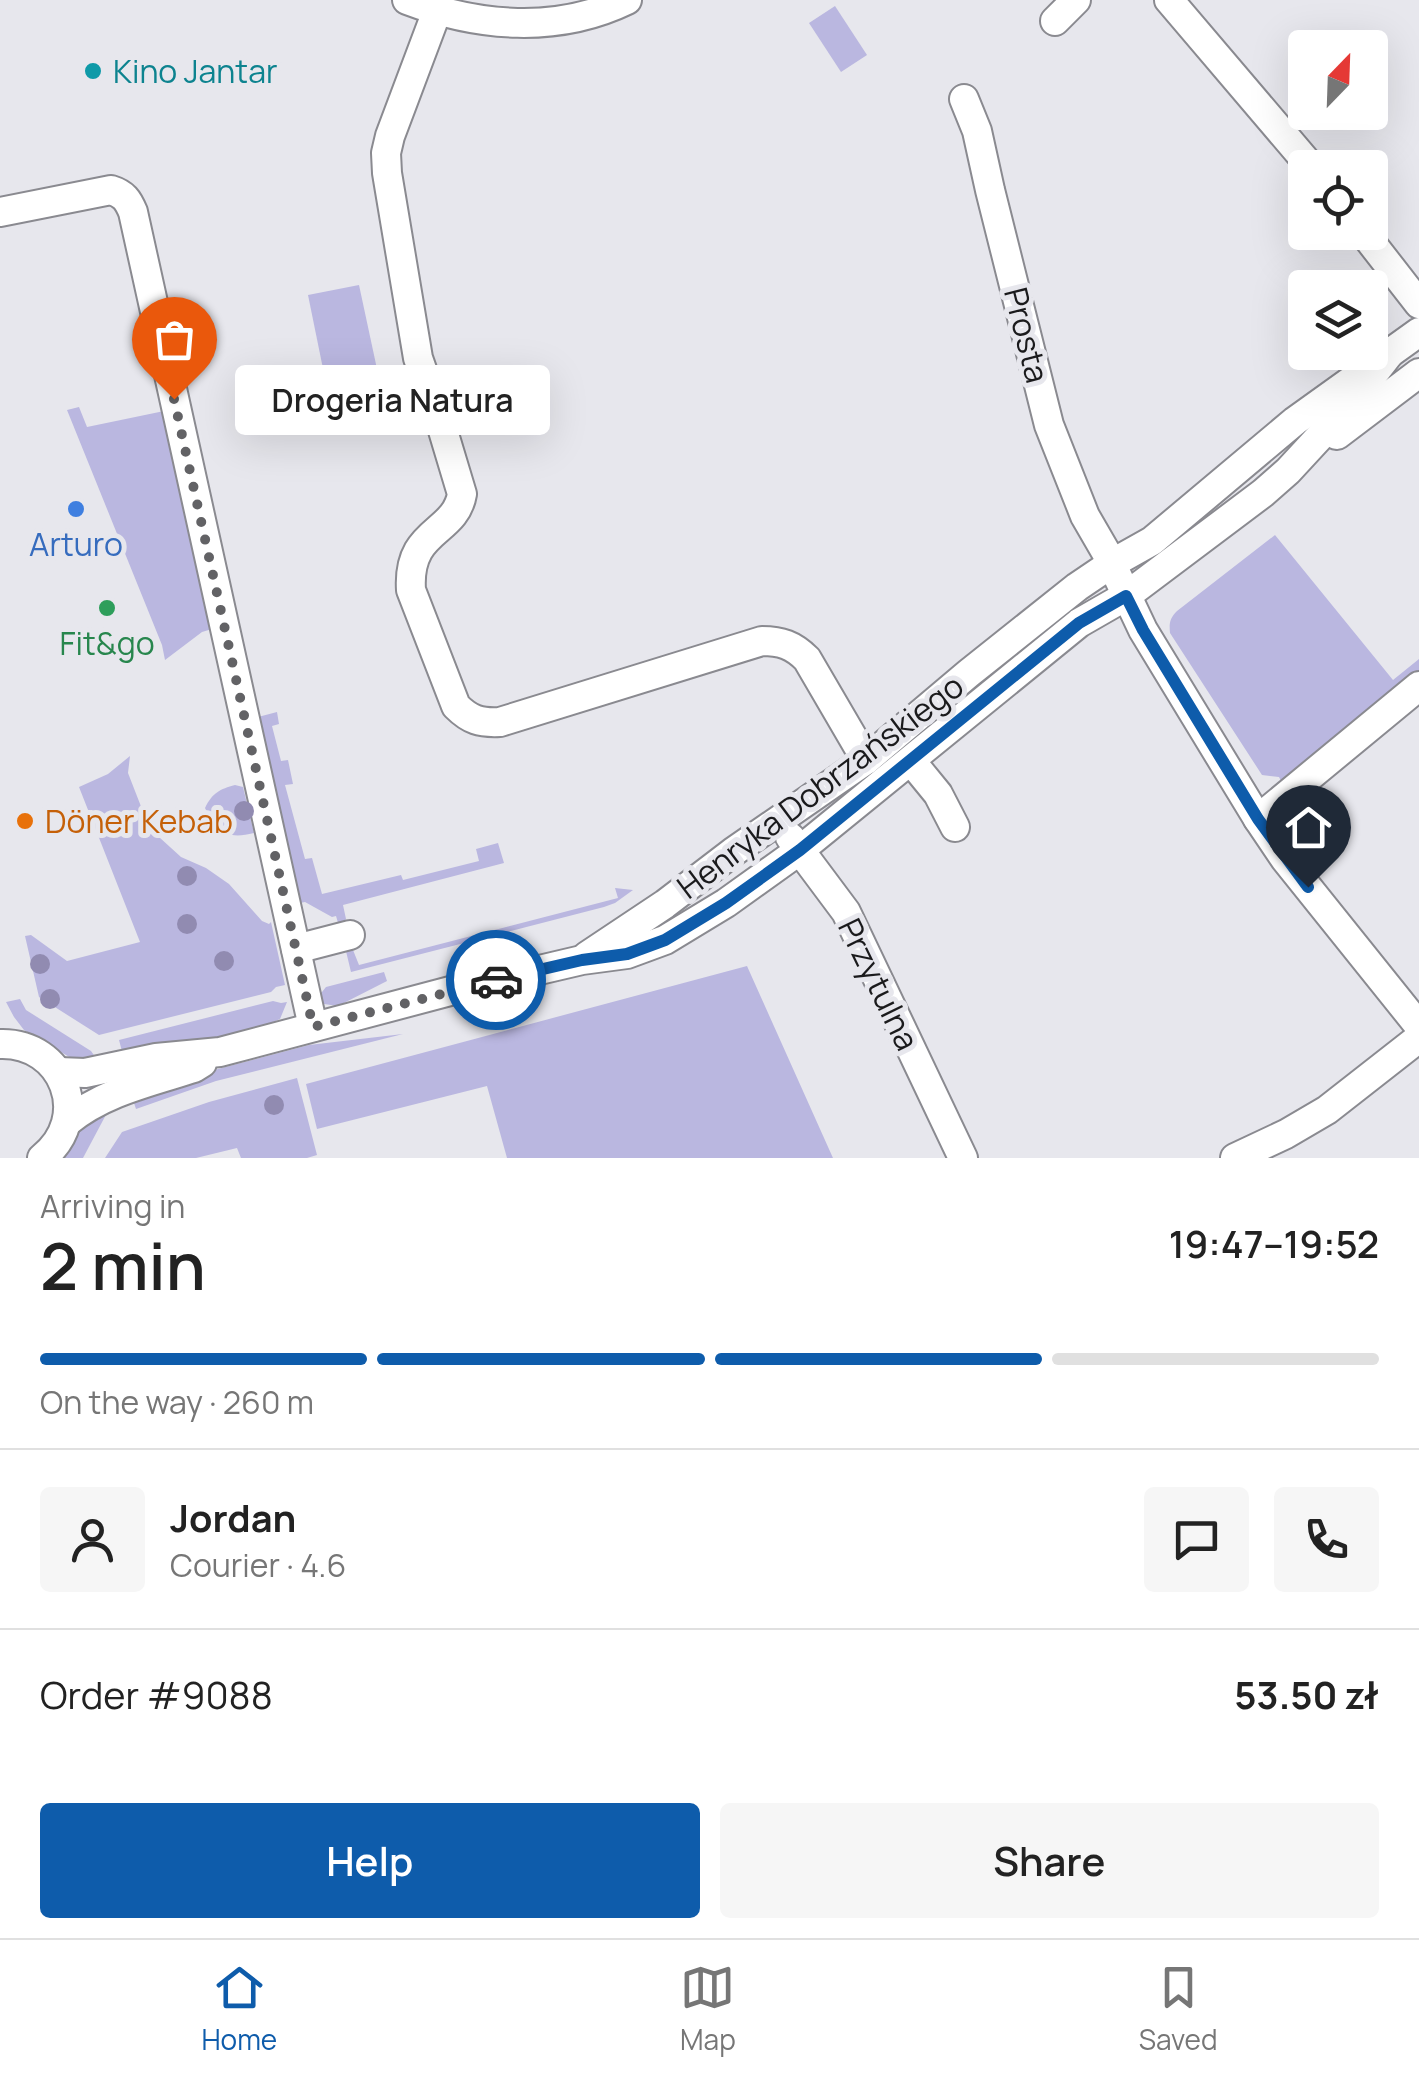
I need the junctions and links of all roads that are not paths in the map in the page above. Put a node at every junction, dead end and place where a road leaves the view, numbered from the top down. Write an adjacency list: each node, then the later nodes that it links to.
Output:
1 (407, 0): 5 (street)
2 (627, 0): 5 (street)
3 (1076, 0): 6 (street)
4 (1170, 0): 8 (street)
5 (437, 11): 19 (street)
6 (1055, 21)
7 (964, 99): 16 (street, Prosta)
8 (1297, 150)
9 (0, 212): 26 (street)
10 (1376, 250): 11 (street)
11 (1419, 304)
12 (1419, 332): 13 (street, Henryka Dobrzańskiego)
13 (1389, 354): 15 (street, Henryka Dobrzańskiego); 16 (street, Henryka Dobrzańskiego)
14 (1419, 374): 15 (street)
15 (1288, 472): 17 (street, Henryka Dobrzańskiego)
16 (1111, 564): 17 (street, Prosta); 19 (street, Henryka Dobrzańskiego)
17 (1126, 596): 20 (street, Henryka Dobrzańskiego); 21 (street, Prosta)
18 (1419, 686): 21 (street)
19 (866, 760): 22 (street, Henryka Dobrzańskiego)
20 (911, 762): 23 (street); 24 (street, Henryka Dobrzańskiego)
21 (1258, 819): 28 (street, Prosta)
22 (778, 820): 24 (street, Przytulna); 27 (street, Henryka Dobrzańskiego)
23 (955, 827)
24 (800, 850): 27 (street, Henryka Dobrzańskiego); 36 (street, Przytulna)
25 (350, 935): 26 (street)
26 (296, 949): 29 (street)
27 (582, 960): 29 (street, Henryka Dobrzańskiego)
28 (1419, 1026)
29 (313, 1027): 32 (street, Henryka Dobrzańskiego)
30 (1419, 1038): 37 (street)
31 (0, 1044): 33 (street)
32 (220, 1052): 33 (street, Henryka Dobrzańskiego); 34 (street, Henryka Dobrzańskiego)
33 (59, 1072): 34 (street)
34 (67, 1122): 35 (street)
35 (42, 1158)
36 (962, 1158)
37 (1235, 1158)

